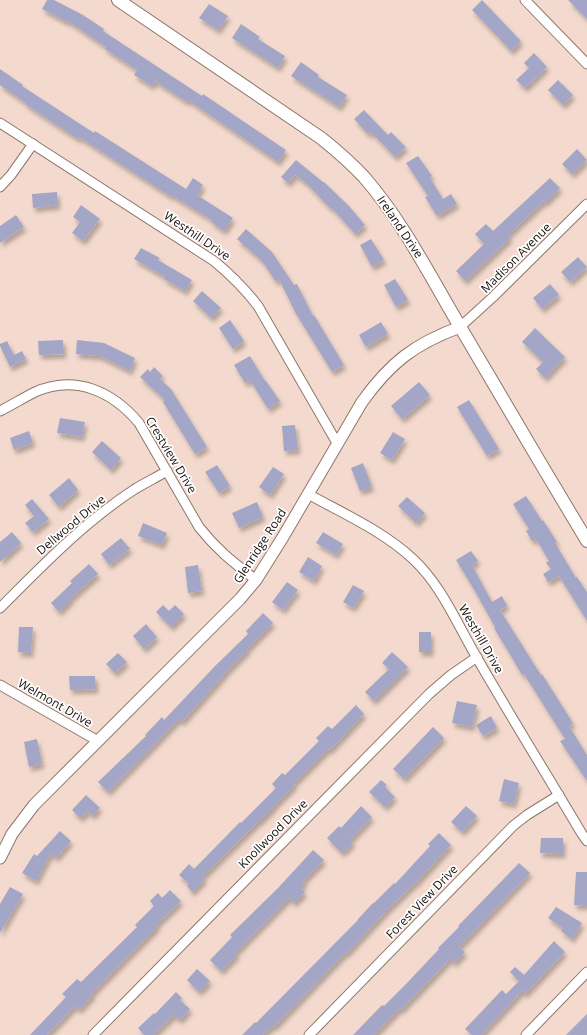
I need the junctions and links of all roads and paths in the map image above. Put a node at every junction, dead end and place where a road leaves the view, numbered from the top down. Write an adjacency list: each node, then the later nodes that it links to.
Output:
1 (118, 0): 8 (main road, Ireland Drive)
2 (525, 0): 3 (street)
3 (587, 64)
4 (0, 123): 5 (street, Westhill Drive)
5 (33, 144): 6 (street); 10 (street, Westhill Drive)
6 (0, 187)
7 (587, 204): 8 (street, Madison Avenue)
8 (460, 327): 10 (street, Glenridge Road); 13 (main road, Ireland Drive)
9 (0, 411): 11 (street, Crestview Drive)
10 (338, 443): 12 (street, Glenridge Road)
11 (167, 471): 14 (street, Crestview Drive); 15 (street, Dellwood Drive)
12 (308, 494): 14 (street, Glenridge Road); 16 (street, Westhill Drive)
13 (587, 541)
14 (256, 580): 18 (street, Glenridge Road)
15 (0, 608)
16 (477, 657): 19 (street, Westhill Drive); 23 (street, Knollwood Drive)
17 (0, 685): 18 (street, Welmont Drive)
18 (98, 741): 21 (street, Glenridge Road)
19 (559, 795): 20 (street, Westhill Drive); 24 (street, Forest View Drive)
20 (587, 841)
21 (0, 858)
22 (587, 972): 25 (street)
23 (93, 1035)
24 (308, 1035)
25 (526, 1035)

